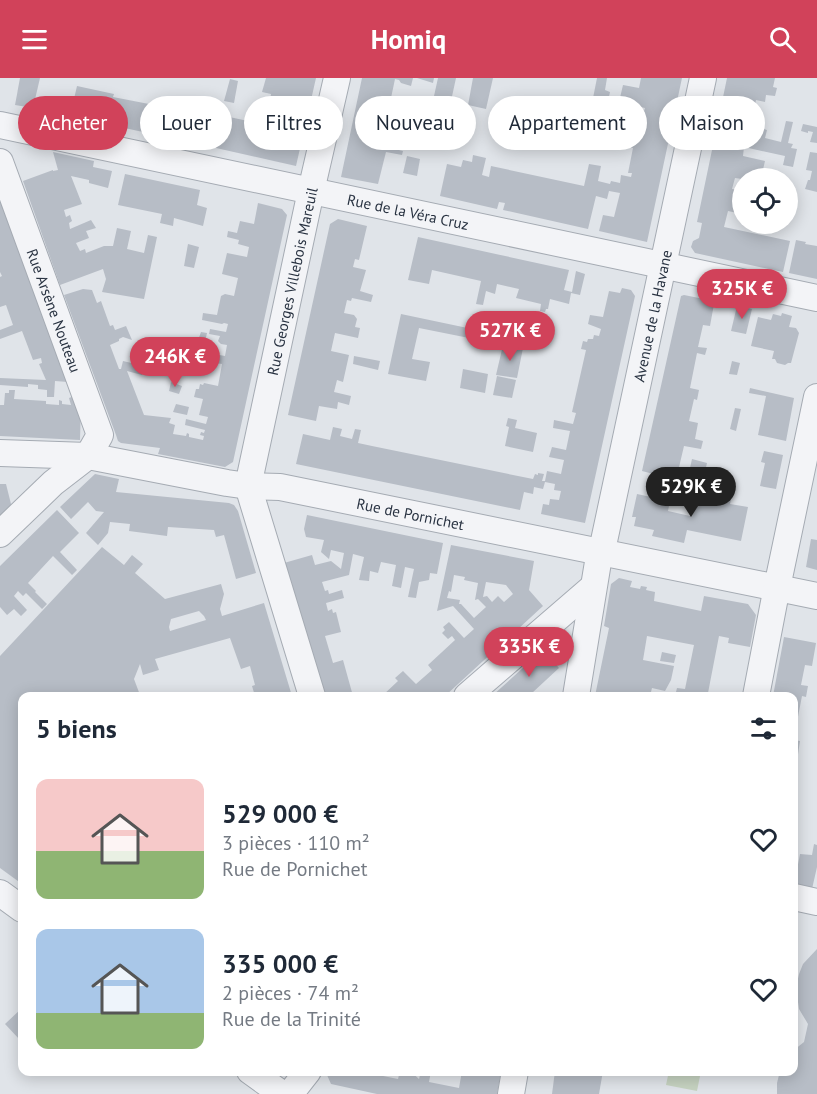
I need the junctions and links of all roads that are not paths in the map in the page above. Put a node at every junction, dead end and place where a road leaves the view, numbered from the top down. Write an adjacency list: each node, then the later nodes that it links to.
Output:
1 (337, 78): 5 (street, Rue Georges Villebois Mareuil)
2 (703, 78): 6 (street, Avenue de la Havane)
3 (0, 125): 5 (street, Rue de la Véra Cruz)
4 (0, 162): 10 (street, Rue Arsène Nouteau)
5 (311, 191): 6 (street, Rue de la Véra Cruz); 11 (street, Rue Georges Villebois Mareuil)
6 (663, 266): 7 (street, Rue de la Véra Cruz); 13 (street, Avenue de la Havane)
7 (817, 298)
8 (817, 397): 15 (street)
9 (0, 453): 10 (street, Rue de Pornichet)
10 (88, 456): 11 (street, Rue de Pornichet); 12 (street)
11 (248, 486): 13 (street, Rue de Pornichet); 17 (street)
12 (0, 534)
13 (601, 551): 14 (street, Avenue de la Havane); 15 (street, Rue de Pornichet)
14 (593, 586): 18 (street); 19 (street, Avenue de la Havane)
15 (777, 588): 16 (street, Rue de Pornichet); 20 (street)
16 (817, 596)
17 (311, 692)
18 (472, 692)
19 (577, 692)
20 (757, 692)
21 (0, 893): 24 (street)
22 (798, 898): 23 (street)
23 (817, 902)
24 (18, 906)
25 (257, 1076): 28 (street)
26 (304, 1076): 29 (street)
27 (514, 1076): 30 (street)
28 (282, 1094)
29 (290, 1094)
30 (511, 1094)

